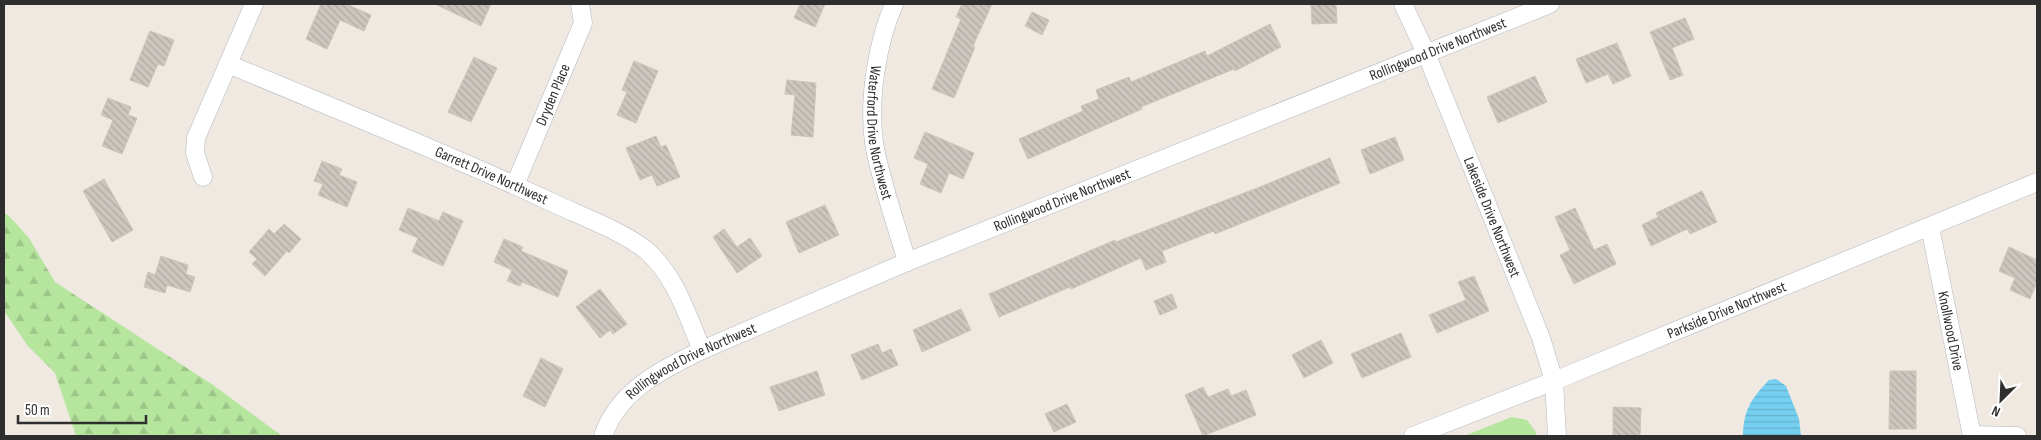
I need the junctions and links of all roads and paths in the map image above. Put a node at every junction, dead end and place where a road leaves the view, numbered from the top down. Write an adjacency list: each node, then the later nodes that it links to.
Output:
1 (254, 4): 7 (street)
2 (580, 4): 10 (street, Dryden Place)
3 (894, 4): 12 (street, Waterford Drive Northwest)
4 (1404, 4): 6 (street, Lakeside Drive Northwest)
5 (1550, 4): 6 (street, Rollingwood Drive Northwest)
6 (1426, 53): 12 (street, Rollingwood Drive Northwest); 14 (street, Lakeside Drive Northwest)
7 (228, 64): 8 (street); 10 (street, Garrett Drive Northwest)
8 (203, 177)
9 (2037, 182): 11 (street, Parkside Drive Northwest)
10 (515, 186): 13 (street, Garrett Drive Northwest)
11 (1930, 227): 14 (street, Parkside Drive Northwest); 15 (street, Knollwood Drive)
12 (907, 262): 13 (street, Rollingwood Drive Northwest)
13 (702, 350): 16 (street, Rollingwood Drive Northwest)
14 (1554, 381): 17 (street, Parkside Drive Northwest); 18 (street, Lakeside Drive Northwest)
15 (1972, 435): 19 (street)
16 (603, 436)
17 (1414, 436)
18 (1557, 436)
19 (2017, 436)

